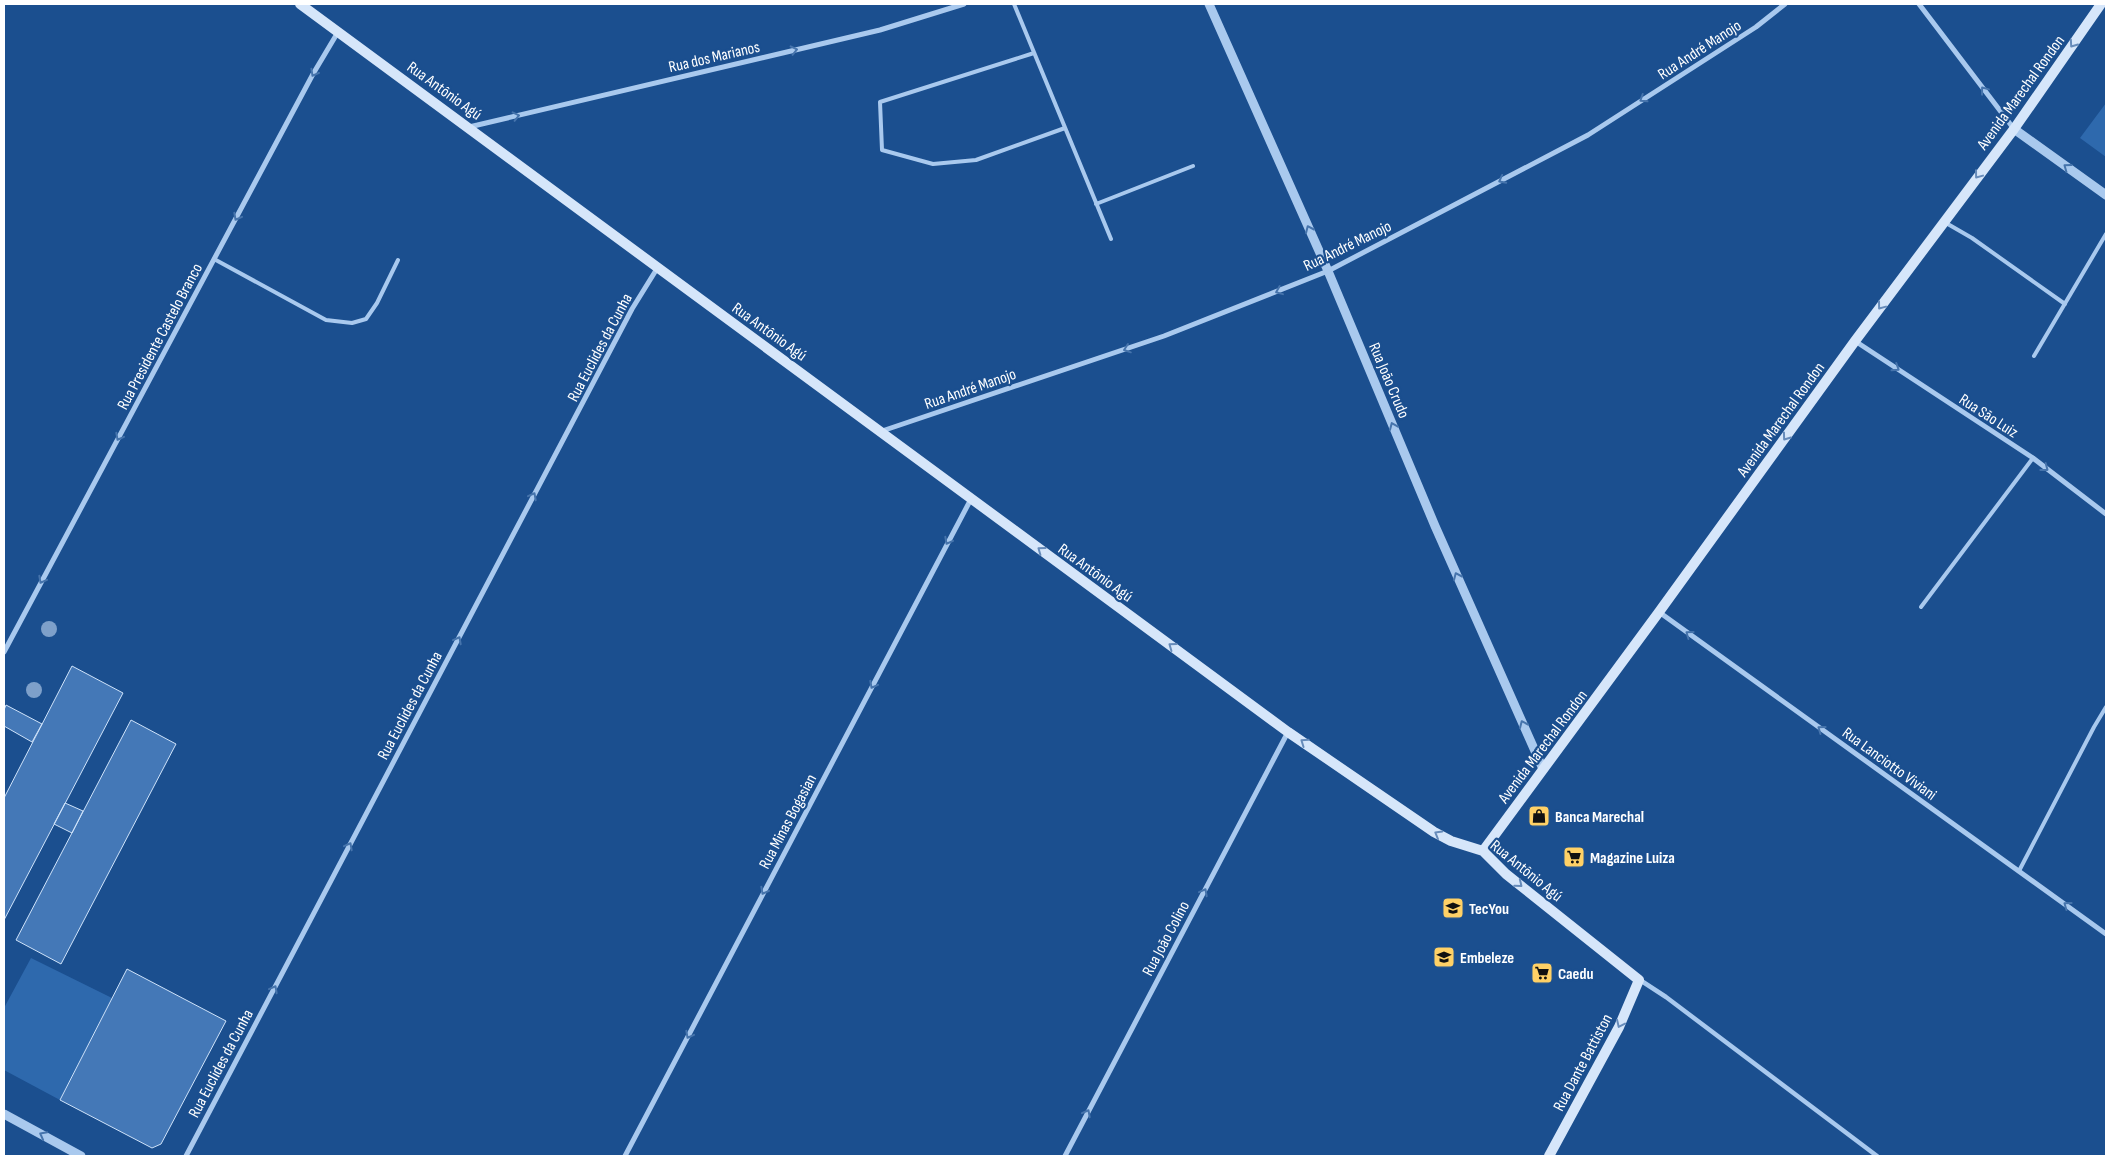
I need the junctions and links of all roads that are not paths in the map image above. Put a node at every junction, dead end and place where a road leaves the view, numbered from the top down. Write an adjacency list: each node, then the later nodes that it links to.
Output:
1 (300, 4): 8 (main road, Rua Antônio Agú)
2 (964, 4): 10 (street, Rua dos Marianos, one-way to 2)
3 (1014, 4): 9 (lane)
4 (1209, 4): 22 (street, Rua João Crudo, one-way to 4)
5 (1785, 4): 22 (street, Rua André Manojo, one-way to 22)
6 (1919, 4): 12 (street, one-way to 6)
7 (2102, 4): 12 (main road, Avenida Marechal Rondon, one-way to 12)
8 (338, 31): 10 (main road, Rua Antônio Agú); 19 (street, Rua Presidente Castelo Branco, one-way to 19)
9 (1034, 53): 11 (lane); 11 (lane)
10 (469, 127): 21 (main road, Rua Antônio Agú)
11 (1065, 128): 15 (lane)
12 (2014, 128): 14 (street, one-way to 12); 16 (main road, Avenida Marechal Rondon, one-way to 16)
13 (1193, 166): 15 (lane)
14 (2106, 195)
15 (1096, 204): 18 (lane)
16 (1944, 222): 23 (lane); 24 (main road, Avenida Marechal Rondon, one-way to 24)
17 (2106, 234): 23 (lane)
18 (1111, 238)
19 (214, 259): 20 (lane); 32 (street, Rua Presidente Castelo Branco, one-way to 32)
20 (398, 260)
21 (658, 267): 26 (main road, Rua Antônio Agú); 42 (street, Rua Euclides da Cunha, one-way to 21)
22 (1328, 271): 26 (street, Rua André Manojo, one-way to 26); 35 (street, Rua João Crudo, one-way to 22)
23 (2065, 304): 25 (lane)
24 (1855, 341): 27 (street, Rua São Luiz, one-way to 27); 31 (main road, Avenida Marechal Rondon, one-way to 31)
25 (2034, 356)
26 (882, 431): 28 (main road, Rua Antônio Agú)
27 (2032, 458): 29 (street, Rua São Luiz, one-way to 29); 30 (lane)
28 (971, 498): 34 (main road, Rua Antônio Agú, one-way to 28); 43 (street, Rua Minas Bogasian, one-way to 43)
29 (2106, 514)
30 (1921, 607)
31 (1659, 612): 35 (main road, Avenida Marechal Rondon); 37 (street, Rua Lanciotto Viviani, one-way to 31)
32 (4, 652)
33 (2106, 707): 37 (lane)
34 (1288, 732): 36 (main road, Rua Antônio Agú, one-way to 34); 44 (street, Rua João Colino, one-way to 34)
35 (1543, 769): 36 (main road, Avenida Marechal Rondon)
36 (1483, 851): 39 (main road, Rua Antônio Agú, one-way to 39)
37 (2019, 871): 38 (street, Rua Lanciotto Viviani, one-way to 37)
38 (2106, 934)
39 (1639, 980): 45 (main road, Rua Dante Battiston, one-way to 45); 46 (street, Rua Antônio Agú)
40 (4, 1114): 41 (street, one-way to 40)
41 (81, 1156)
42 (186, 1156)
43 (625, 1156)
44 (1064, 1156)
45 (1549, 1156)
46 (1877, 1156)

